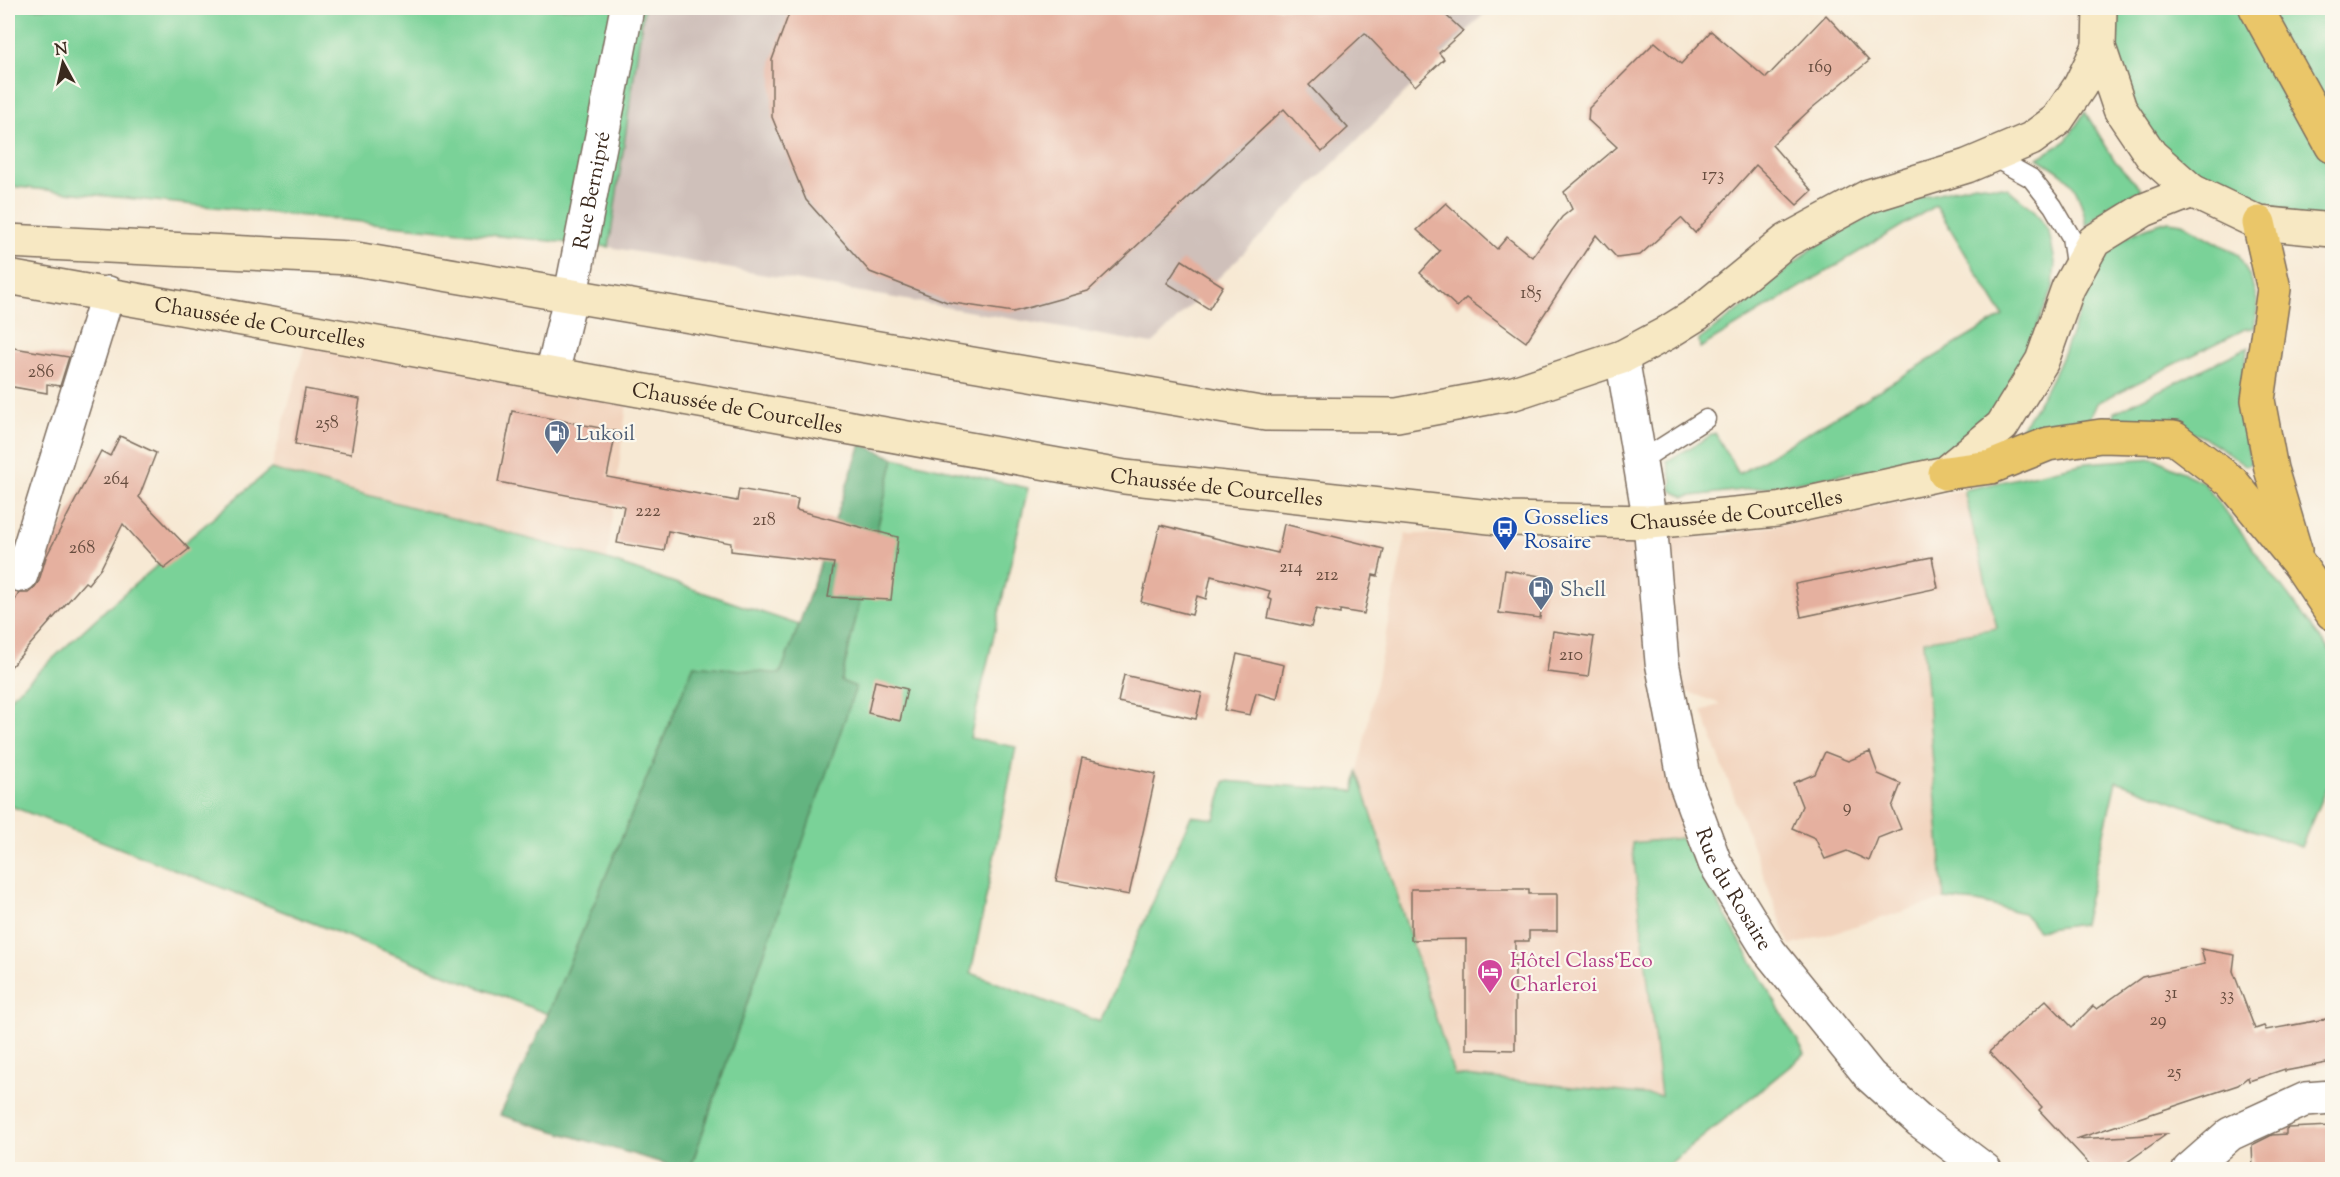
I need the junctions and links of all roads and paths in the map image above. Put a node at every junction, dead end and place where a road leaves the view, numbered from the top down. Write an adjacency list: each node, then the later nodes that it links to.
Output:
1 (627, 8): 15 (street, Rue Bernipré)
2 (2100, 8): 4 (main road)
3 (2256, 8): 5 (highway)
4 (2099, 47): 6 (main road); 7 (main road)
5 (2332, 146)
6 (1993, 157): 12 (lane); 16 (main road)
7 (2193, 191): 8 (main road); 12 (main road, Chaussée de Courcelles)
8 (2259, 223): 9 (main road); 22 (highway)
9 (2332, 230)
10 (8, 241): 11 (main road)
11 (128, 247): 14 (main road); 15 (main road)
12 (2077, 272): 20 (main road, Chaussée de Courcelles)
13 (8, 277): 14 (main road, Chaussée de Courcelles)
14 (108, 293): 17 (main road, Chaussée de Courcelles); 23 (street)
15 (571, 294): 16 (main road); 17 (street, Rue Bernipré)
16 (1622, 357): 19 (street, Rue du Rosaire)
17 (552, 374): 21 (main road, Chaussée de Courcelles)
18 (1706, 419): 19 (lane)
19 (1640, 461): 21 (street, Rue du Rosaire)
20 (1945, 473): 21 (main road, Chaussée de Courcelles); 22 (highway)
21 (1650, 522): 26 (street, Rue du Rosaire)
22 (2299, 564): 24 (highway)
23 (21, 575)
24 (2332, 613)
25 (2332, 1097): 27 (street)
26 (1985, 1170)
27 (2189, 1170)

